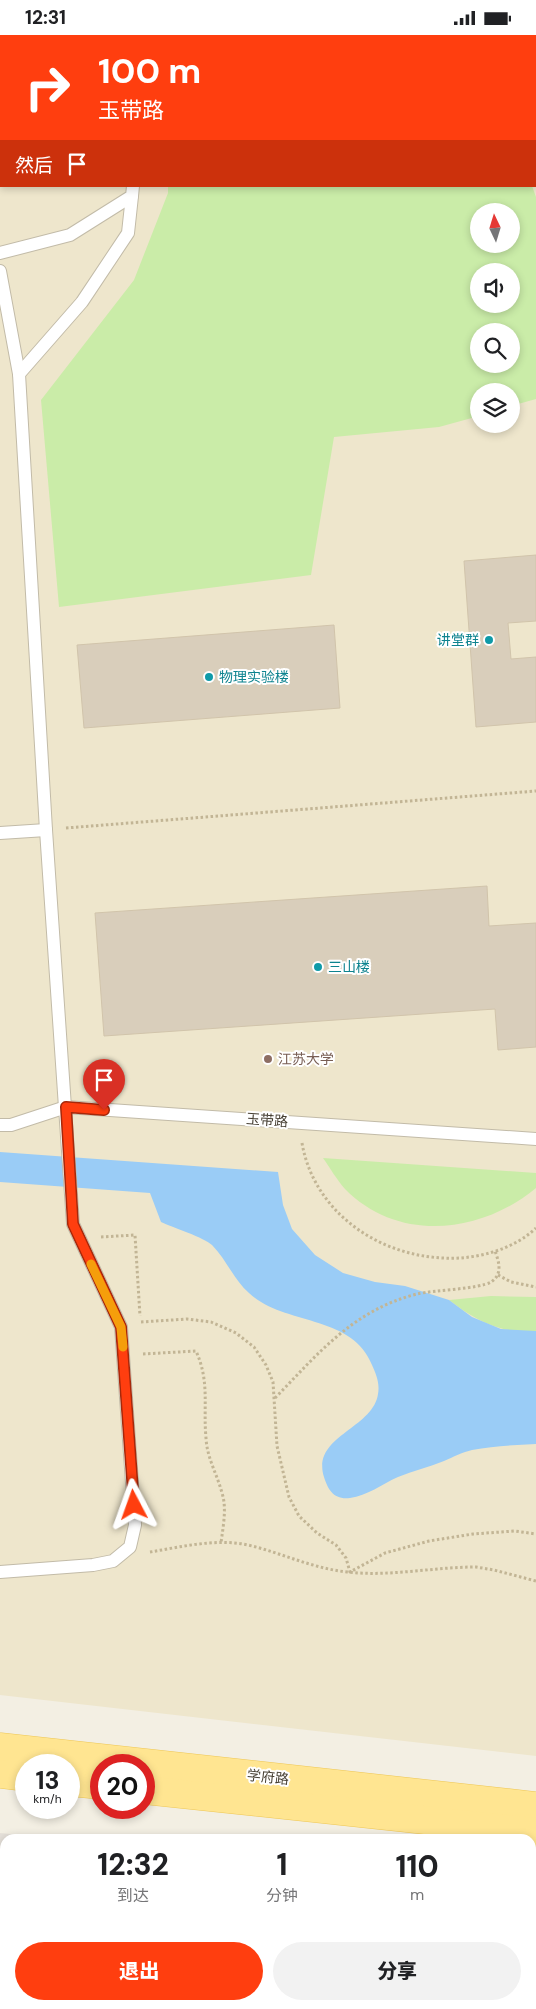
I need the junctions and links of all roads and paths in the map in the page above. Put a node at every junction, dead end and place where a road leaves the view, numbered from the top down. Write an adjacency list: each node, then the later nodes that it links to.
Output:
1 (133, 191): 2 (lane); 4 (lane)
2 (0, 253)
3 (0, 271): 4 (lane)
4 (19, 374): 6 (lane)
5 (536, 791): 6 (path)
6 (46, 830): 7 (lane); 8 (lane)
7 (0, 833)
8 (66, 1107): 9 (lane, 玉带路); 10 (lane, 玉带路); 13 (lane)
9 (298, 1123): 11 (lane, 玉带路); 14 (path)
10 (0, 1125)
11 (536, 1139)
12 (536, 1228): 14 (path)
13 (79, 1238): 17 (path); 23 (lane)
14 (495, 1251): 15 (path)
15 (498, 1275): 16 (path); 20 (path)
16 (536, 1287)
17 (141, 1322): 18 (path); 20 (path)
18 (141, 1330)
19 (142, 1346): 22 (path)
20 (275, 1398): 25 (path)
21 (536, 1534): 25 (path)
22 (221, 1543): 23 (path); 25 (path)
23 (130, 1547): 24 (lane)
24 (0, 1572)
25 (350, 1572): 26 (path)
26 (536, 1581)
27 (0, 1747): 31 (main road, 学府路)
28 (0, 1775): 29 (main road)
29 (15, 1776)
30 (155, 1791): 32 (main road, 学府路)
31 (536, 1807)
32 (536, 1832)

